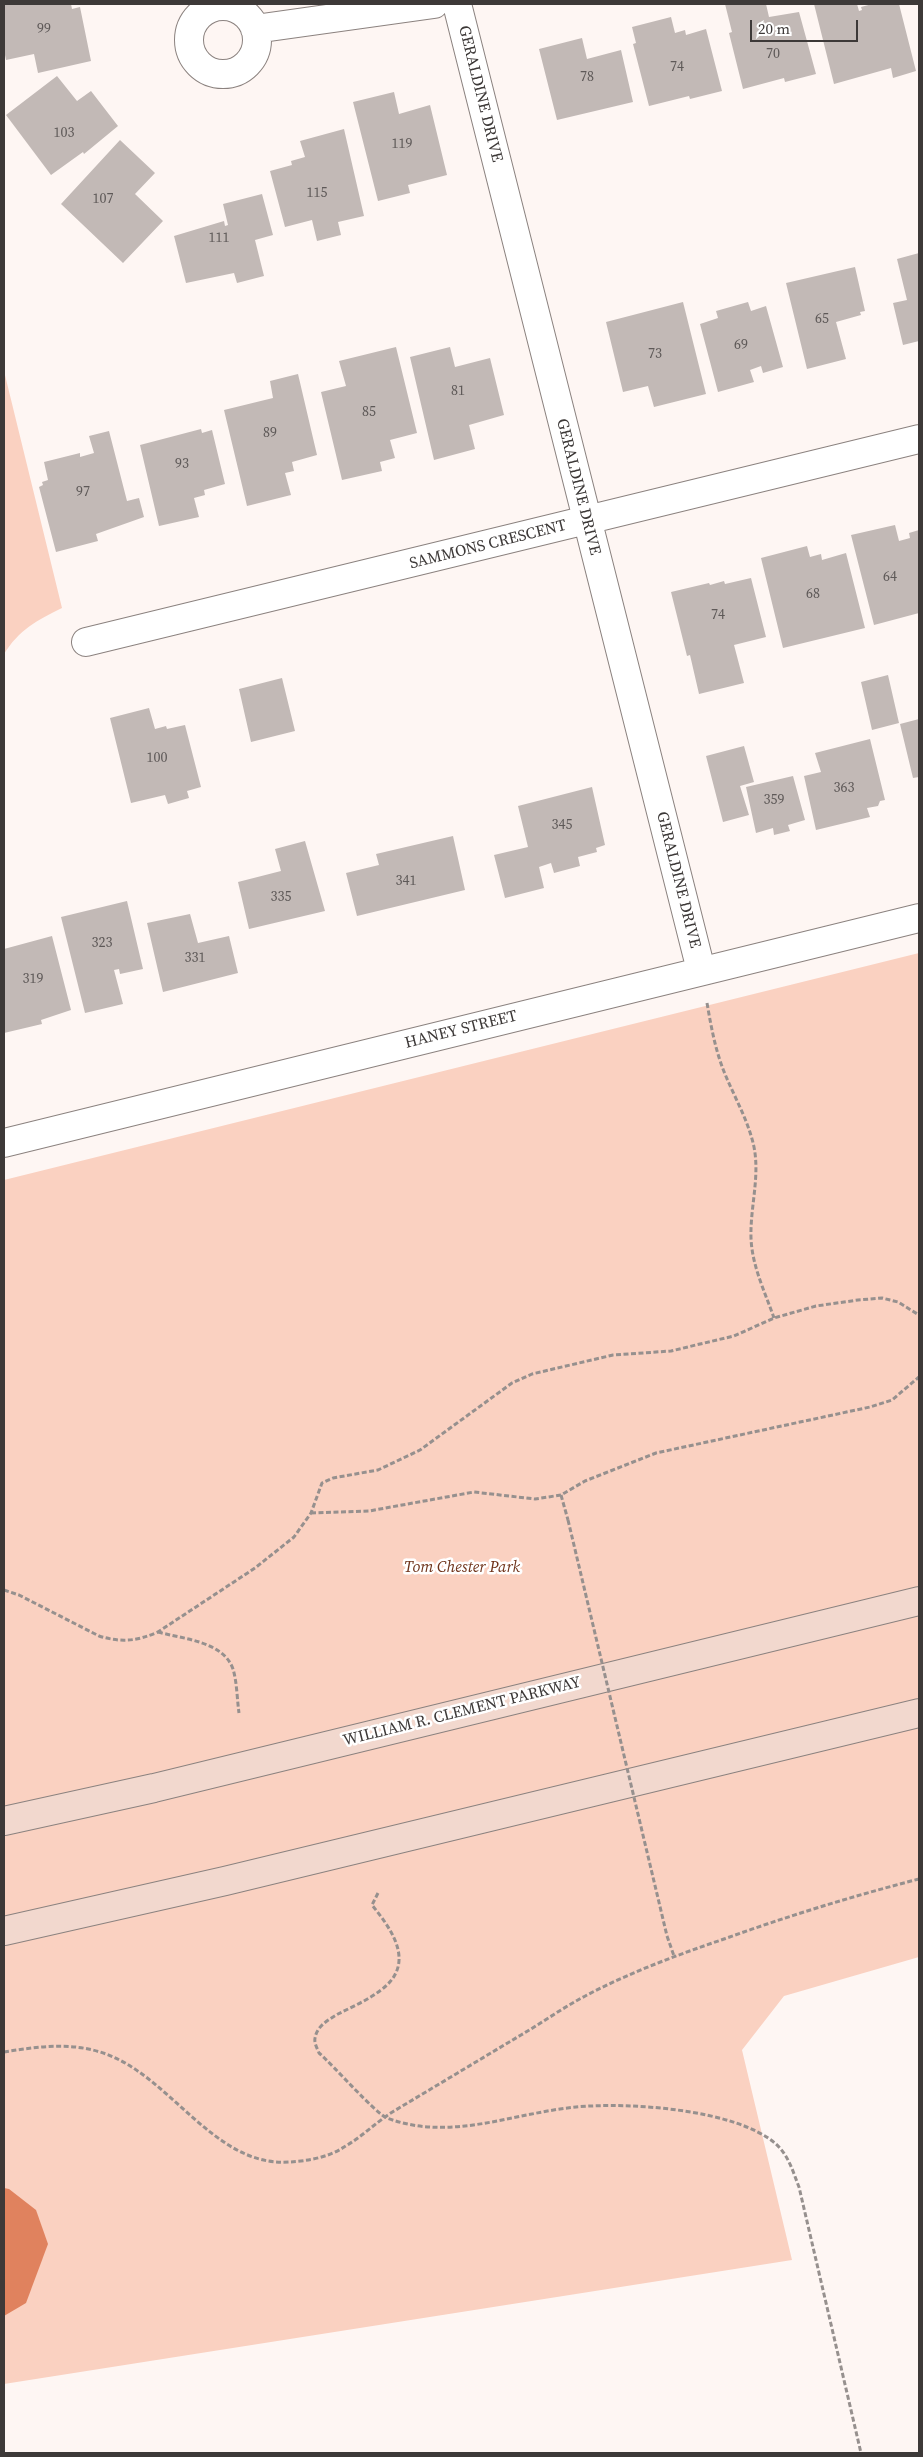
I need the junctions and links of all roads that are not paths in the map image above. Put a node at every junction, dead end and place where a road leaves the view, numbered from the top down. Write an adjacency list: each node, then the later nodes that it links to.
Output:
1 (434, 4): 3 (street)
2 (457, 4): 5 (street, GERALDINE DRIVE)
3 (255, 29)
4 (919, 439): 5 (street, SAMMONS CRESCENT)
5 (586, 522): 6 (street, SAMMONS CRESCENT); 8 (street, GERALDINE DRIVE)
6 (86, 642)
7 (919, 918): 8 (street, HANEY STREET)
8 (701, 970): 9 (street, HANEY STREET)
9 (4, 1143)
10 (919, 1601): 12 (main road, WILLIAM R. CLEMENT PARKWAY)
11 (919, 1713): 13 (main road)
12 (4, 1821)
13 (4, 1931)

